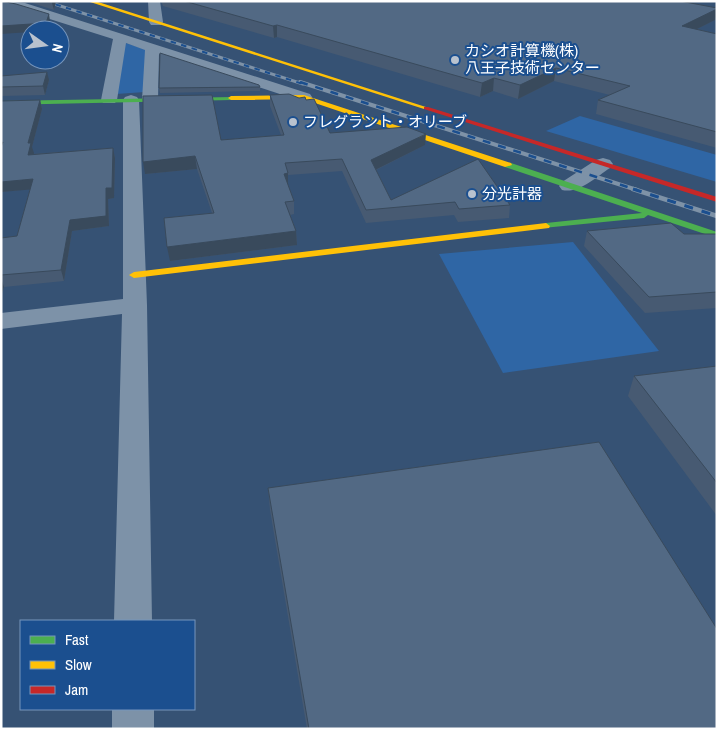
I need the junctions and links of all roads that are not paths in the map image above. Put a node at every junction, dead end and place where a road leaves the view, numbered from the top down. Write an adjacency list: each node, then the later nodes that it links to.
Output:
1 (89, 1): 4 (street)
2 (154, 1): 5 (street)
3 (1, 2): 6 (street)
4 (111, 5): 5 (street)
5 (156, 22): 11 (street)
6 (120, 37): 7 (street); 9 (street)
7 (152, 48): 8 (street); 9 (street)
8 (304, 97): 9 (street); 12 (street)
9 (130, 100): 10 (street); 16 (street)
10 (1, 103)
11 (603, 164): 12 (street); 13 (street)
12 (569, 186): 14 (street)
13 (717, 200)
14 (652, 214): 15 (street); 16 (street)
15 (717, 235)
16 (134, 275): 17 (street)
17 (135, 305): 18 (street); 19 (street)
18 (1, 321)
19 (133, 620)
20 (133, 710): 21 (street)
21 (133, 729)

